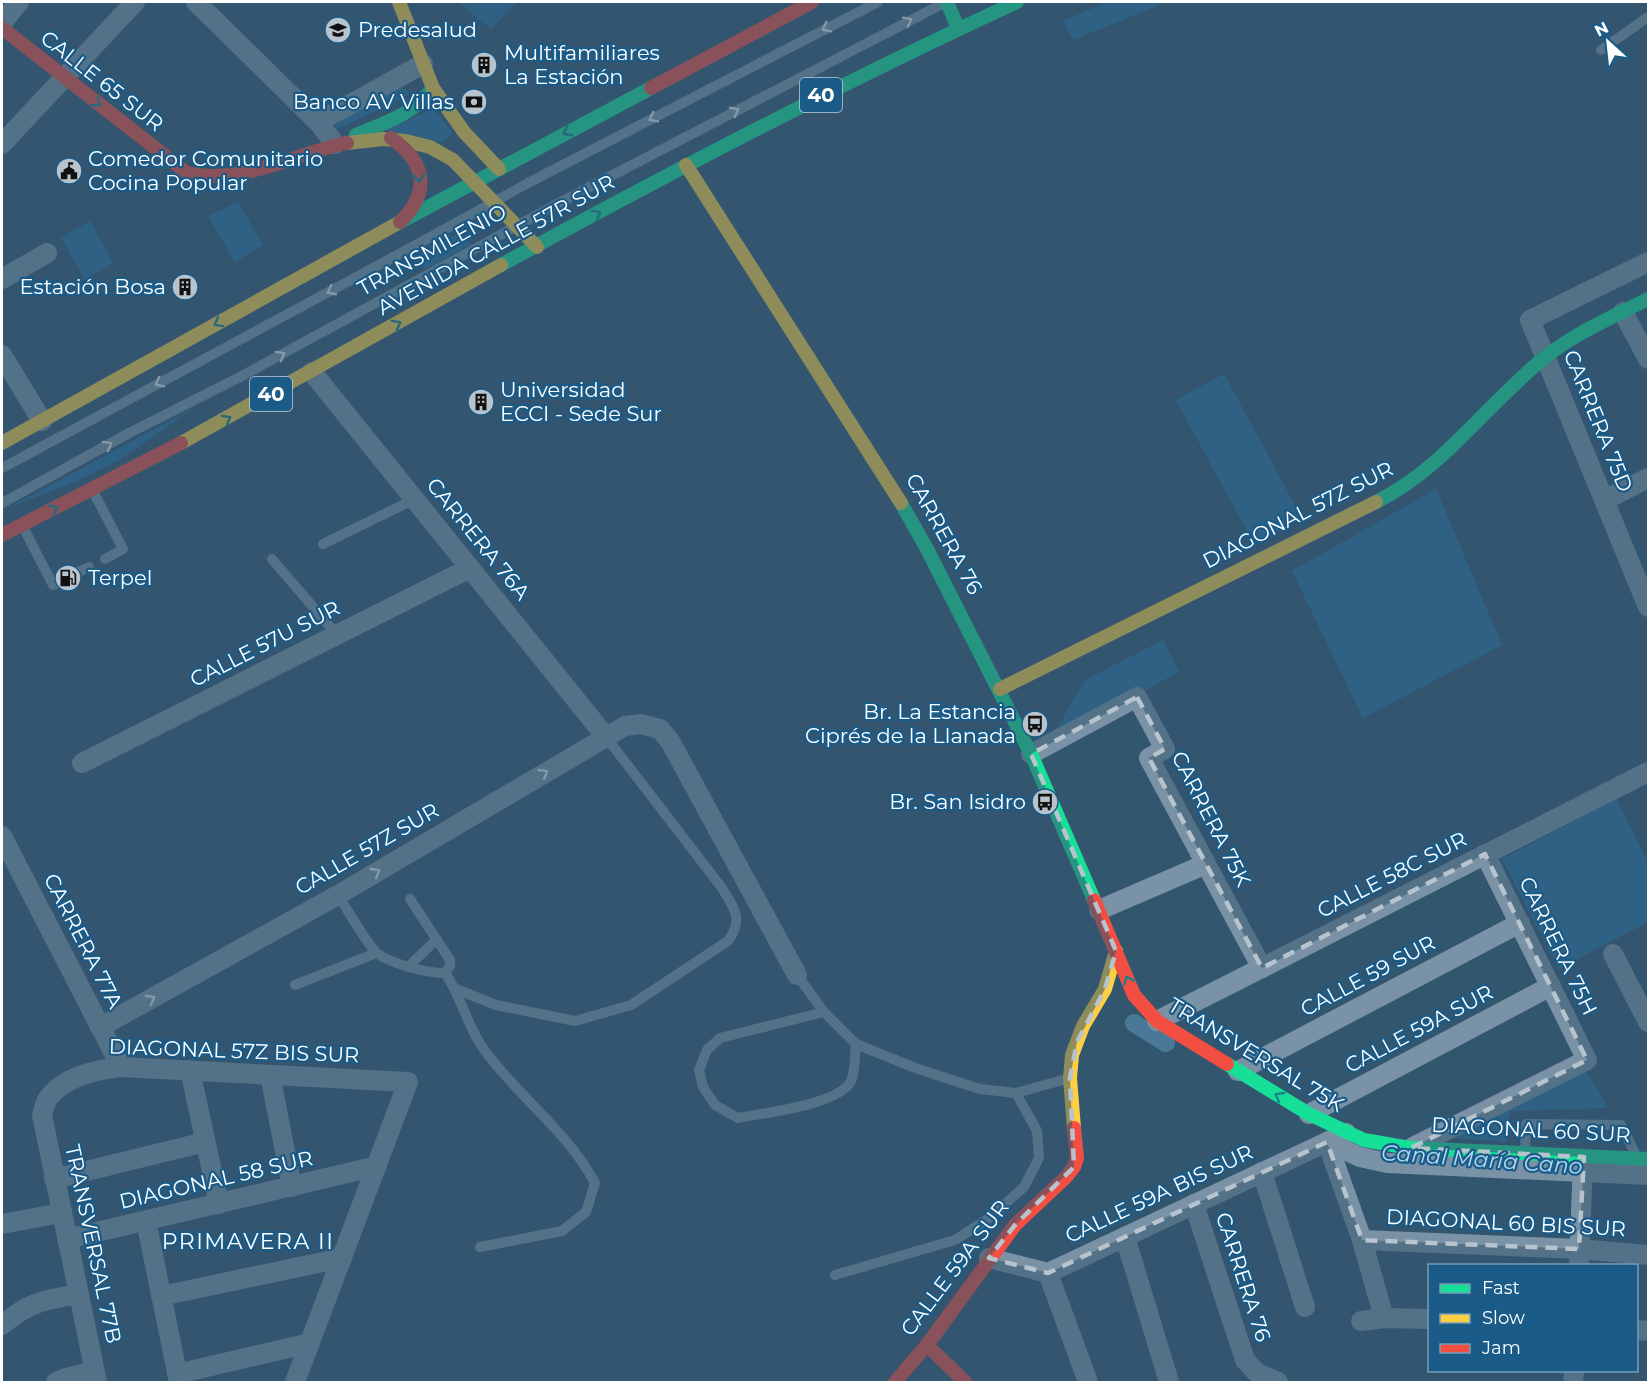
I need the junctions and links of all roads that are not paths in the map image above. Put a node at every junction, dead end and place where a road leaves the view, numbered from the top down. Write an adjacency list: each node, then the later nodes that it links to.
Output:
1 (19, 2): 11 (street)
2 (135, 2): 16 (street)
3 (196, 2): 18 (street)
4 (399, 2): 15 (main road)
5 (812, 2): 23 (main road, one-way to 23)
6 (878, 2): 25 (lane, TRANSMILENIO, one-way to 25)
7 (947, 2): 13 (main road); 27 (lane, TRANSMILENIO, one-way to 7)
8 (1017, 2): 9 (main road, AVENIDA CALLE 57R SUR / 40)
9 (994, 6): 13 (main road, AVENIDA CALLE 57R SUR / 40)
10 (1648, 17): 14 (lane)
11 (2, 23)
12 (2, 28): 16 (main road, CALLE 65 SUR)
13 (958, 28): 22 (main road, AVENIDA CALLE 57R SUR / 40)
14 (1601, 50)
15 (423, 64): 17 (main road); 18 (street)
16 (64, 77): 20 (street); 21 (main road, CALLE 65 SUR, one-way to 21)
17 (433, 88): 21 (main road); 23 (main road)
18 (318, 122): 21 (street)
19 (391, 138): 21 (main road); 24 (main road); 26 (main road, one-way to 26)
20 (2, 144)
21 (335, 144)
22 (686, 165): 28 (main road, AVENIDA CALLE 57R SUR / 40, one-way to 22); 58 (main road, CARRERA 76)
23 (499, 169): 24 (main road)
24 (474, 182): 25 (main road); 26 (main road)
25 (493, 202): 27 (main road); 40 (lane, TRANSMILENIO, one-way to 40)
26 (398, 223): 38 (main road, one-way to 38)
27 (516, 226): 28 (main road); 45 (lane, TRANSMILENIO, one-way to 27)
28 (537, 246): 37 (main road, AVENIDA CALLE 57R SUR / 40, one-way to 28)
29 (47, 252): 31 (street)
30 (1648, 262): 35 (street, CARRERA 75D)
31 (2, 279)
32 (1648, 299): 33 (main road, DIAGONAL 57Z SUR)
33 (1623, 312): 35 (main road, DIAGONAL 57Z SUR); 36 (street)
34 (2, 355): 38 (street)
35 (1546, 356): 44 (street, CARRERA 75D); 58 (main road, DIAGONAL 57Z SUR)
36 (1648, 359)
37 (312, 372): 42 (main road, AVENIDA CALLE 57R SUR / 40, one-way to 37); 43 (street, CARRERA 76A)
38 (42, 421): 39 (main road)
39 (2, 443)
40 (2, 468)
41 (1648, 478): 44 (street)
42 (93, 490): 46 (main road, AVENIDA CALLE 57R SUR / 40, one-way to 42); 49 (lane)
43 (415, 499): 48 (lane); 53 (street, CARRERA 76A)
44 (1605, 500): 51 (street, CARRERA 75D)
45 (2, 503)
46 (22, 524): 47 (main road, AVENIDA CALLE 57R SUR / 40); 55 (lane)
47 (2, 535)
48 (323, 544)
49 (105, 559)
50 (272, 559): 57 (lane)
51 (1641, 565): 56 (street, CARRERA 75D)
52 (89, 567): 54 (lane)
53 (470, 568): 57 (street, CALLE 57U SUR); 59 (street, CARRERA 76A)
54 (76, 573)
55 (60, 582)
56 (1648, 607)
57 (337, 635): 61 (street, CALLE 57U SUR)
58 (1000, 689): 60 (main road, CARRERA 76)
59 (606, 737): 66 (street, CALLE 57Z SUR, one-way to 59); 77 (street, CALLE 57Z SUR); 80 (lane)
60 (1031, 754): 65 (street, CARRERA 75K); 68 (main road, CARRERA 76)
61 (82, 763)
62 (1648, 772): 64 (street, CALLE 58C SUR)
63 (2, 836): 84 (street, CARRERA 77A)
64 (1485, 854): 69 (street, CARRERA 75H); 75 (street, CALLE 58C SUR)
65 (1206, 864): 68 (street); 75 (street, CARRERA 75K)
66 (338, 895): 72 (lane); 84 (street, CALLE 57Z SUR, one-way to 66)
67 (410, 898): 70 (lane)
68 (1099, 910): 71 (main road, CARRERA 76)
69 (1520, 923): 79 (street, CARRERA 75H); 88 (street, CALLE 59 SUR)
70 (437, 939): 74 (lane); 76 (lane)
71 (1116, 951): 82 (main road, TRANSVERSAL 75K, one-way to 71); 90 (main road, CALLE 59A SUR)
72 (376, 953): 74 (lane); 78 (lane)
73 (1612, 954): 83 (street)
74 (409, 966): 76 (lane)
75 (1262, 968): 82 (street, CALLE 58C SUR)
76 (445, 973): 80 (lane)
77 (796, 975): 81 (lane)
78 (295, 985)
79 (1551, 986): 92 (street, CALLE 59A SUR); 97 (street, CARRERA 75H)
80 (456, 989): 113 (lane)
81 (824, 1012): 85 (lane); 85 (lane)
82 (1157, 1021): 88 (main road, TRANSVERSAL 75K)
83 (1648, 1022)
84 (100, 1027): 86 (street, CARRERA 77A)
85 (856, 1044): 91 (lane)
86 (121, 1067): 87 (street, DIAGONAL 57Z BIS SUR); 93 (street, DIAGONAL 57Z BIS SUR)
87 (190, 1070): 89 (street, DIAGONAL 57Z BIS SUR); 95 (street)
88 (1238, 1071): 92 (main road, TRANSVERSAL 75K, one-way to 88)
89 (270, 1075): 101 (street, DIAGONAL 57Z BIS SUR); 104 (street)
90 (1070, 1078): 91 (lane); 117 (main road, CALLE 59A SUR)
91 (1016, 1094): 119 (lane)
92 (1309, 1114): 94 (main road, TRANSVERSAL 75K)
93 (42, 1115): 103 (street, TRANSVERSAL 77B)
94 (1346, 1134): 96 (street, CALLE 59A BIS SUR); 97 (main road, TRANSVERSAL 75K)
95 (205, 1142): 103 (street); 105 (street)
96 (1327, 1142): 99 (street, DIAGONAL 60 SUR); 102 (street, CALLE 59A BIS SUR); 112 (street)
97 (1410, 1148): 98 (main road, DIAGONAL 60 SUR)
98 (1525, 1154): 99 (main road, DIAGONAL 60 SUR); 100 (lane)
99 (1583, 1165): 100 (street, DIAGONAL 60 SUR); 115 (street)
100 (1645, 1165)
101 (377, 1166): 104 (street, DIAGONAL 58 SUR); 116 (street)
102 (1262, 1173): 106 (street, CALLE 59A BIS SUR); 122 (street)
103 (54, 1179): 107 (street, TRANSVERSAL 77B)
104 (292, 1187): 105 (street, DIAGONAL 58 SUR)
105 (219, 1204): 108 (street, DIAGONAL 58 SUR)
106 (1194, 1204): 110 (street, CALLE 59A BIS SUR); 137 (street, CARRERA 76)
107 (61, 1213): 109 (street); 111 (street, TRANSVERSAL 77B)
108 (146, 1221): 111 (street, DIAGONAL 58 SUR); 121 (street)
109 (2, 1224)
110 (1125, 1237): 118 (street, CALLE 59A BIS SUR); 136 (street)
111 (67, 1239): 120 (street, TRANSVERSAL 77B)
112 (1362, 1240): 115 (street, DIAGONAL 60 BIS SUR); 123 (street)
113 (480, 1247)
114 (1648, 1255): 115 (street, DIAGONAL 60 BIS SUR)
115 (1579, 1257)
116 (342, 1258): 121 (street); 127 (street)
117 (989, 1258): 118 (street); 128 (main road, CALLE 59A SUR)
118 (1048, 1273): 135 (street)
119 (835, 1275)
120 (78, 1294): 126 (street); 129 (street, TRANSVERSAL 77B)
121 (161, 1296): 130 (street)
122 (1305, 1307)
123 (1384, 1318): 124 (street); 125 (street)
124 (1428, 1319)
125 (1361, 1322)
126 (2, 1325)
127 (310, 1343): 130 (street); 132 (street)
128 (927, 1345): 133 (main road, CALLE 59A SUR); 134 (main road)
129 (95, 1377): 131 (street)
130 (178, 1378)
131 (56, 1383)
132 (295, 1383)
133 (895, 1383)
134 (965, 1383)
135 (1088, 1383)
136 (1169, 1383)
137 (1278, 1383)

